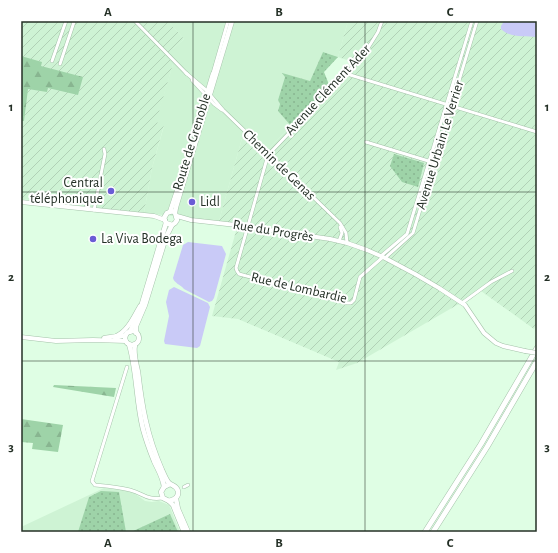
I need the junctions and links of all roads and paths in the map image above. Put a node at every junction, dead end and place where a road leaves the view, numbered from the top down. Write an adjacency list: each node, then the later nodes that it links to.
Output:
1 (66, 21): 8 (street)
2 (72, 21): 9 (street)
3 (135, 21): 11 (street, Chemin de Genas)
4 (231, 21): 11 (main road, Route de Grenoble); 11 (main road, Route de Grenoble)
5 (382, 21): 10 (street, Avenue Clément Ader)
6 (472, 21): 12 (street, Avenue Urbain Le Verrier)
7 (477, 21): 13 (street, Avenue Urbain Le Verrier)
8 (52, 61)
9 (60, 64)
10 (347, 74): 12 (street); 17 (street, Avenue Clément Ader)
11 (208, 96): 17 (street, Chemin de Genas); 22 (main road, Route de Grenoble); 23 (main road, Route de Grenoble)
12 (446, 104): 13 (street); 18 (street, Avenue Urbain Le Verrier)
13 (452, 106): 14 (street); 19 (street, Avenue Urbain Le Verrier)
14 (537, 132)
15 (366, 142): 18 (street)
16 (104, 149): 21 (street)
17 (268, 155): 26 (street, Chemin de Genas); 30 (street)
18 (429, 161): 19 (street); 33 (street, Avenue Urbain Le Verrier)
19 (435, 163): 33 (street, Avenue Urbain Le Verrier)
20 (21, 202): 21 (main road)
21 (94, 210): 24 (main road)
22 (168, 213): 23 (main road); 24 (main road); 28 (main road, Route de Grenoble)
23 (176, 214): 25 (main road, Rue du Progrès); 27 (main road, Route de Grenoble)
24 (154, 216): 28 (main road)
25 (191, 220): 27 (main road, Rue du Progrès); 30 (main road, Rue du Progrès)
26 (336, 220): 31 (street); 32 (street, Chemin de Genas)
27 (177, 221): 29 (main road)
28 (165, 222): 29 (main road); 35 (main road)
29 (172, 225): 38 (main road)
30 (248, 227): 31 (main road, Rue du Progrès); 33 (street, Rue de Lombardie)
31 (339, 241): 32 (main road, Rue du Progrès)
32 (347, 243): 33 (main road, Rue du Progrès)
33 (383, 257): 36 (main road, Rue du Progrès)
34 (512, 271): 36 (street)
35 (143, 300): 37 (main road); 41 (main road)
36 (462, 303): 45 (main road, Rue du Progrès, bridge)
37 (130, 332): 38 (main road); 39 (main road)
38 (136, 333): 43 (main road)
39 (126, 335): 41 (main road); 42 (main road)
40 (21, 338): 41 (main road)
41 (96, 340): 42 (main road)
42 (127, 343): 43 (main road); 50 (main road)
43 (135, 344): 48 (main road)
44 (537, 348): 59 (highway)
45 (537, 353)
46 (537, 361): 60 (highway)
47 (127, 367): 54 (street)
48 (170, 484): 50 (main road); 55 (main road)
49 (188, 485): 51 (street)
50 (164, 487): 52 (main road)
51 (184, 487)
52 (161, 492): 53 (main road); 54 (street)
53 (163, 498): 54 (street); 56 (main road)
54 (152, 499)
55 (176, 499): 56 (main road); 58 (main road)
56 (169, 501): 57 (main road)
57 (184, 532)
58 (188, 532)
59 (425, 532)
60 (433, 532)

